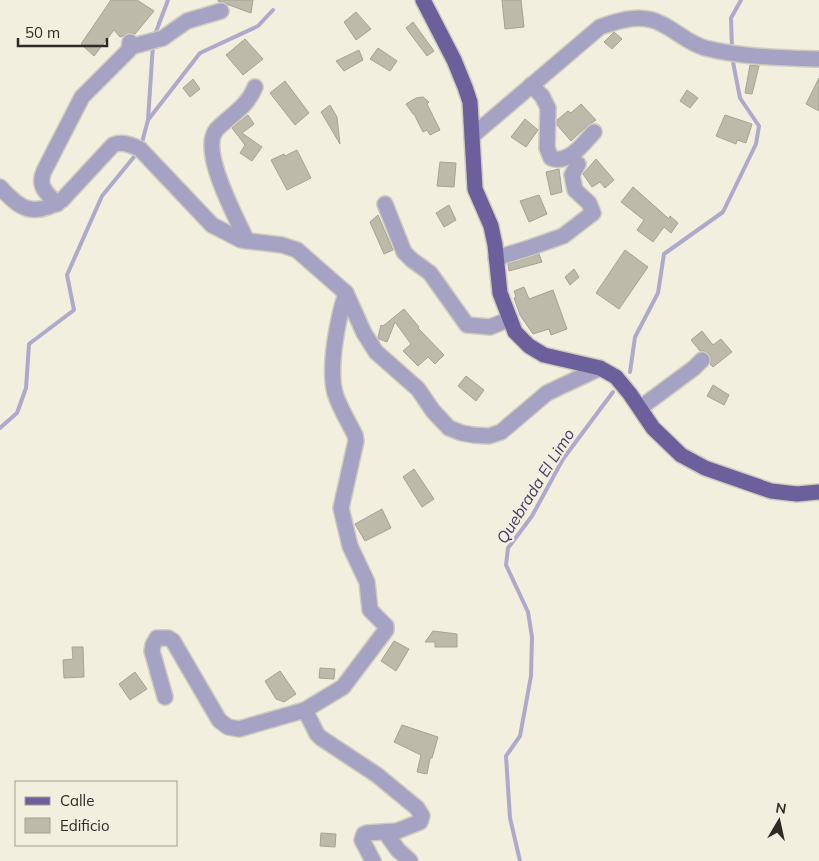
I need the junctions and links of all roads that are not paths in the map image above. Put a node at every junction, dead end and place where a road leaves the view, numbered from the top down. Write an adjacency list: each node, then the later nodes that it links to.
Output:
1 (422, 0): 7 (main road)
2 (221, 11): 10 (street)
3 (819, 59): 4 (street)
4 (531, 86): 6 (street); 7 (street)
5 (255, 87): 12 (street)
6 (594, 132)
7 (472, 136): 13 (main road)
8 (578, 164): 13 (street)
9 (0, 187): 10 (street)
10 (57, 204): 12 (street)
11 (385, 204): 15 (street)
12 (247, 241): 14 (street)
13 (496, 258): 15 (main road)
14 (346, 293): 17 (street); 21 (street)
15 (510, 319): 17 (main road)
16 (702, 360): 18 (street)
17 (600, 368): 18 (main road)
18 (640, 408): 19 (main road)
19 (819, 492)
20 (165, 696): 21 (street)
21 (305, 710): 22 (street)
22 (385, 832): 23 (street); 24 (street)
23 (373, 861)
24 (410, 861)

